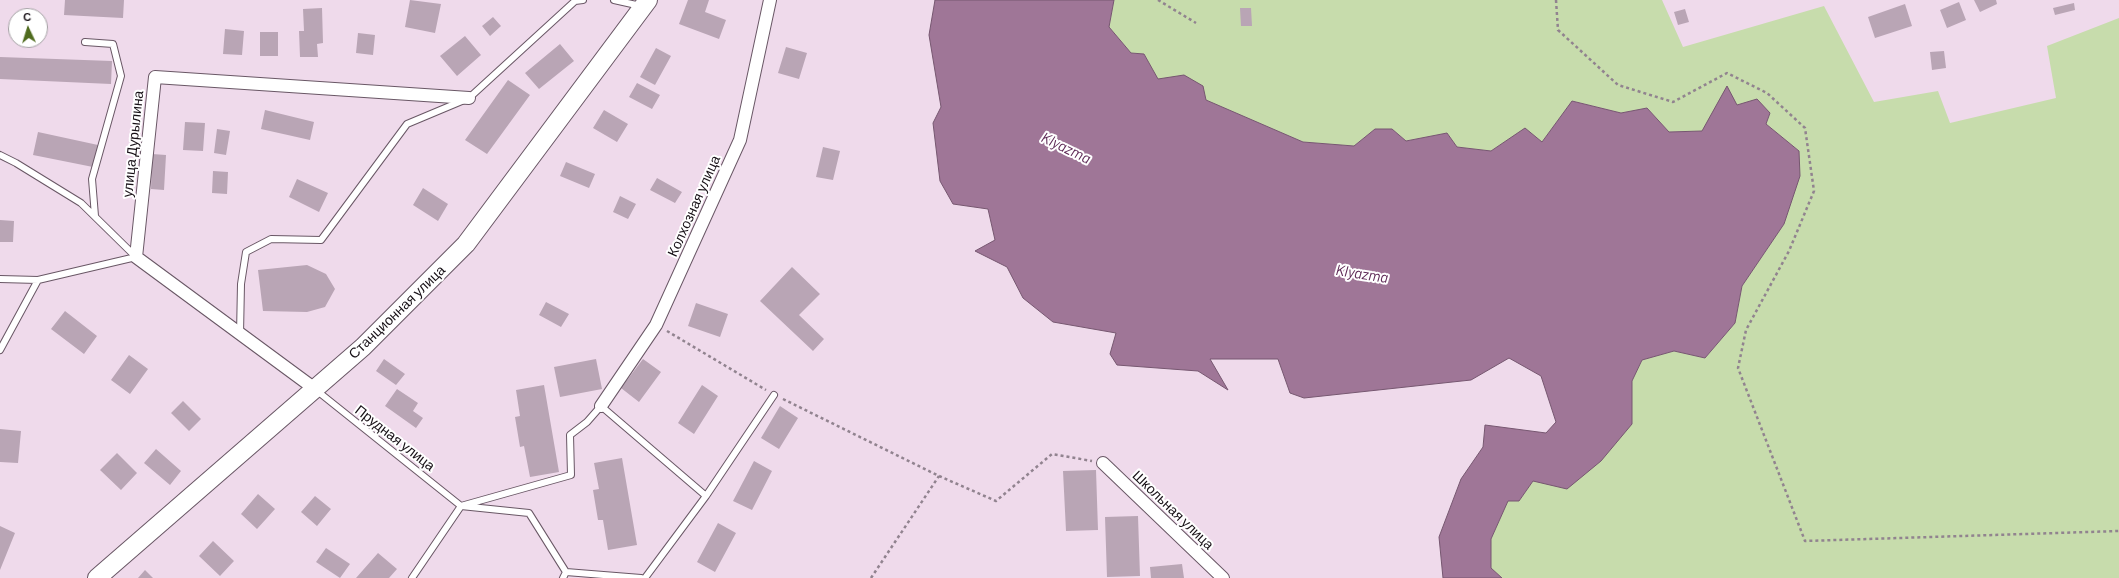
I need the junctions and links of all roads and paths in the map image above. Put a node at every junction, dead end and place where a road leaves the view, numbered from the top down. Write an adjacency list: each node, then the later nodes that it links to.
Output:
1 (583, 0): 9 (lane)
2 (614, 0): 6 (lane)
3 (770, 0): 15 (street, Колхозная улица)
4 (1158, 0): 7 (path)
5 (1556, 0): 25 (path)
6 (646, 3): 18 (main road, Станционная улица)
7 (1196, 23)
8 (85, 42): 11 (lane)
9 (469, 98): 12 (street, улица Дурылина); 16 (lane)
10 (0, 155): 11 (lane)
11 (95, 216): 12 (lane)
12 (136, 257): 14 (lane); 16 (street)
13 (0, 279): 14 (lane)
14 (38, 280): 17 (lane)
15 (656, 325): 19 (path); 20 (street, Колхозная улица)
16 (240, 334): 18 (street)
17 (0, 350)
18 (315, 389): 24 (lane, Прудная улица); 27 (main road, Станционная улица)
19 (774, 395): 22 (path); 23 (lane)
20 (601, 406): 23 (lane); 24 (lane)
21 (1103, 463): 22 (path); 32 (street, Школьная улица)
22 (939, 476): 31 (path)
23 (706, 496): 30 (lane)
24 (461, 506): 26 (lane); 28 (lane)
25 (2119, 531)
26 (565, 575): 29 (lane)
27 (97, 578)
28 (412, 578)
29 (641, 578)
30 (645, 578)
31 (871, 578)
32 (1223, 578)

